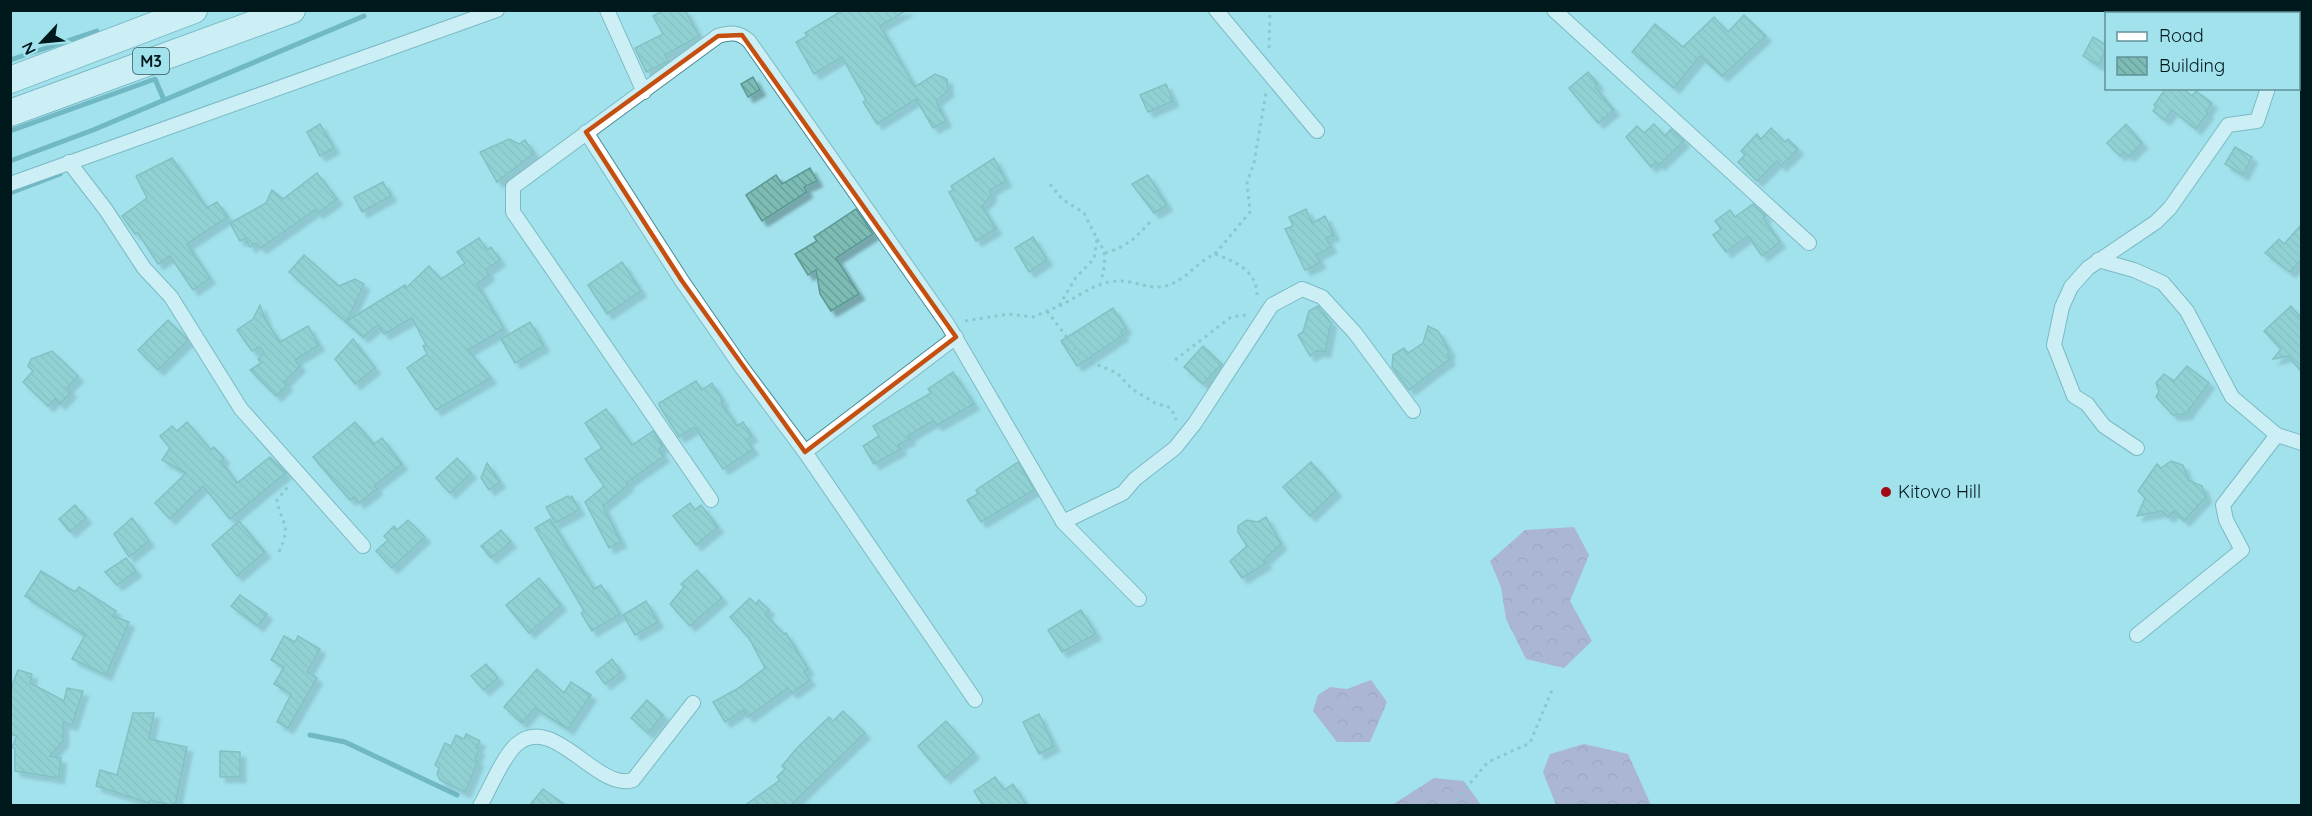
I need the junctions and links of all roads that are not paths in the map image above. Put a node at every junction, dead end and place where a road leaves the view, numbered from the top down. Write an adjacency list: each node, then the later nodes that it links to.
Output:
1 (194, 10): 7 (highway, M3)
2 (292, 10): 10 (highway, M3)
3 (497, 10): 13 (street)
4 (607, 10): 9 (street)
5 (1216, 10): 11 (street)
6 (1554, 10): 15 (street)
7 (10, 80)
8 (2267, 90): 16 (street)
9 (644, 92): 12 (street); 17 (street)
10 (10, 113)
11 (1317, 131)
12 (586, 132): 22 (street); 23 (street)
13 (69, 162): 14 (street); 25 (street)
14 (10, 184)
15 (1809, 243)
16 (2098, 260): 19 (street); 21 (street)
17 (956, 338): 22 (street); 24 (street)
18 (1413, 411): 24 (street)
19 (2277, 435): 20 (street); 27 (street)
20 (2301, 443)
21 (2137, 448)
22 (805, 452): 28 (street)
23 (711, 500)
24 (1063, 522): 26 (street)
25 (363, 546)
26 (1139, 599)
27 (2137, 635)
28 (975, 700)
29 (693, 704): 30 (street)
30 (480, 806)

